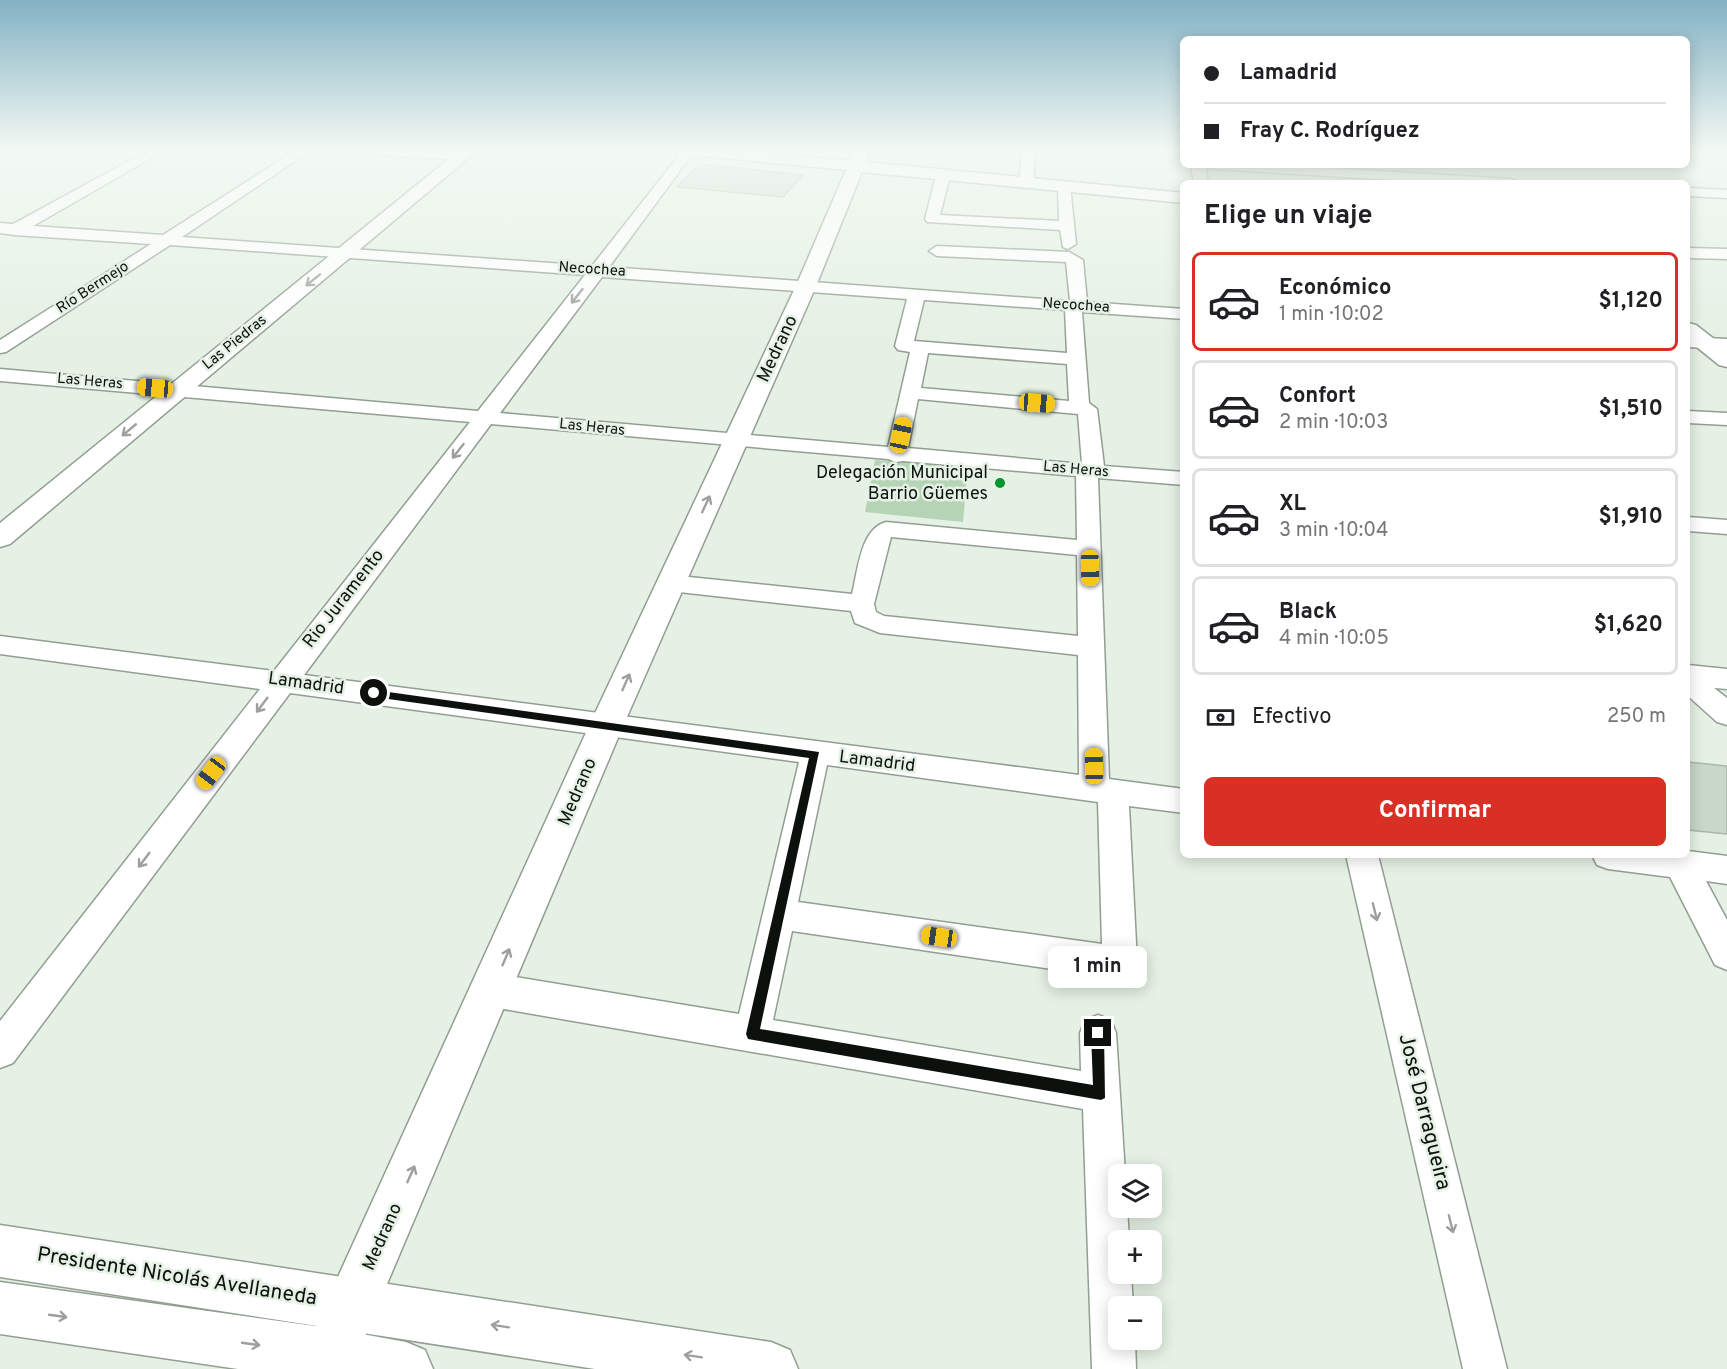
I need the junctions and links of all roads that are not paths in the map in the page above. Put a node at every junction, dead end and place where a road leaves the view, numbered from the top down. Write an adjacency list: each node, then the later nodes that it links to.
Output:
1 (37, 213): 10 (street)
2 (209, 213): 12 (street, Río Bermejo)
3 (394, 213): 13 (street, Las Piedras)
4 (639, 213): 17 (street, Rio Juramento)
5 (837, 213): 18 (street, Medrano)
6 (934, 213): 8 (street)
7 (1066, 213): 9 (street)
8 (942, 220): 9 (street); 16 (street)
9 (1066, 226): 16 (street)
10 (8, 228): 11 (street); 12 (street, Necochea)
11 (0, 238)
12 (168, 240): 13 (street, Necochea); 24 (street, Río Bermejo)
13 (347, 252): 17 (street, Necochea); 28 (street, Las Piedras, one-way to 28)
14 (1690, 253): 15 (street)
15 (1727, 254)
16 (1069, 257): 20 (street)
17 (597, 271): 18 (street, Necochea); 31 (street, Rio Juramento, one-way to 31)
18 (807, 286): 19 (street, Necochea); 34 (street, Medrano)
19 (927, 291): 20 (street, Necochea); 23 (street)
20 (1076, 305): 21 (street, Necochea); 25 (street)
21 (1180, 314)
22 (1702, 340): 26 (street)
23 (920, 347): 25 (street); 29 (street)
24 (0, 348)
25 (1075, 359): 30 (street)
26 (1727, 360)
27 (0, 375): 28 (street, Las Heras)
28 (178, 390): 31 (street, Las Heras); 40 (street, Las Piedras, one-way to 40)
29 (911, 393): 30 (street); 35 (street)
30 (1079, 406): 36 (street)
31 (484, 417): 34 (street, Las Heras); 48 (street, Rio Juramento, one-way to 48)
32 (1690, 417): 33 (street)
33 (1727, 419)
34 (735, 442): 35 (street, Las Heras); 42 (street, Medrano, one-way to 34)
35 (896, 456): 36 (street, Las Heras)
36 (1091, 472): 37 (street, Las Heras); 41 (street)
37 (1180, 479)
38 (1690, 524): 39 (street)
39 (1727, 527)
40 (0, 538)
41 (1089, 549): 43 (street); 45 (street)
42 (670, 583): 43 (street); 51 (street, Medrano, one-way to 42)
43 (862, 604): 45 (street)
44 (0, 645): 48 (street, Lamadrid)
45 (1091, 647): 53 (street)
46 (1690, 675): 47 (street)
47 (1727, 679)
48 (281, 681): 51 (street, Lamadrid); 64 (street, Rio Juramento, one-way to 64)
49 (1690, 683): 50 (street)
50 (1727, 714)
51 (606, 726): 52 (street, Lamadrid); 61 (street, Medrano, one-way to 51)
52 (815, 754): 53 (street, Lamadrid); 59 (street)
53 (1103, 790): 54 (street, Lamadrid); 59 (street)
54 (1180, 800)
55 (1363, 858): 73 (street, José Darragueira, one-way to 73)
56 (1632, 858): 57 (street)
57 (1680, 864): 58 (street); 60 (street)
58 (1727, 870)
59 (780, 914): 63 (street)
60 (1727, 954)
61 (492, 990): 63 (street); 67 (street, Medrano, one-way to 61)
62 (1098, 1033): 65 (street)
63 (752, 1034): 65 (street)
64 (0, 1050)
65 (1101, 1093): 72 (street)
66 (0, 1251): 67 (street, Presidente Nicolás Avellaneda)
67 (354, 1304): 69 (street, Medrano); 71 (street, Presidente Nicolás Avellaneda, one-way to 67)
68 (0, 1308): 69 (street, one-way to 69)
69 (326, 1362): 70 (street)
70 (406, 1369)
71 (771, 1369)
72 (1114, 1369)
73 (1485, 1369)

